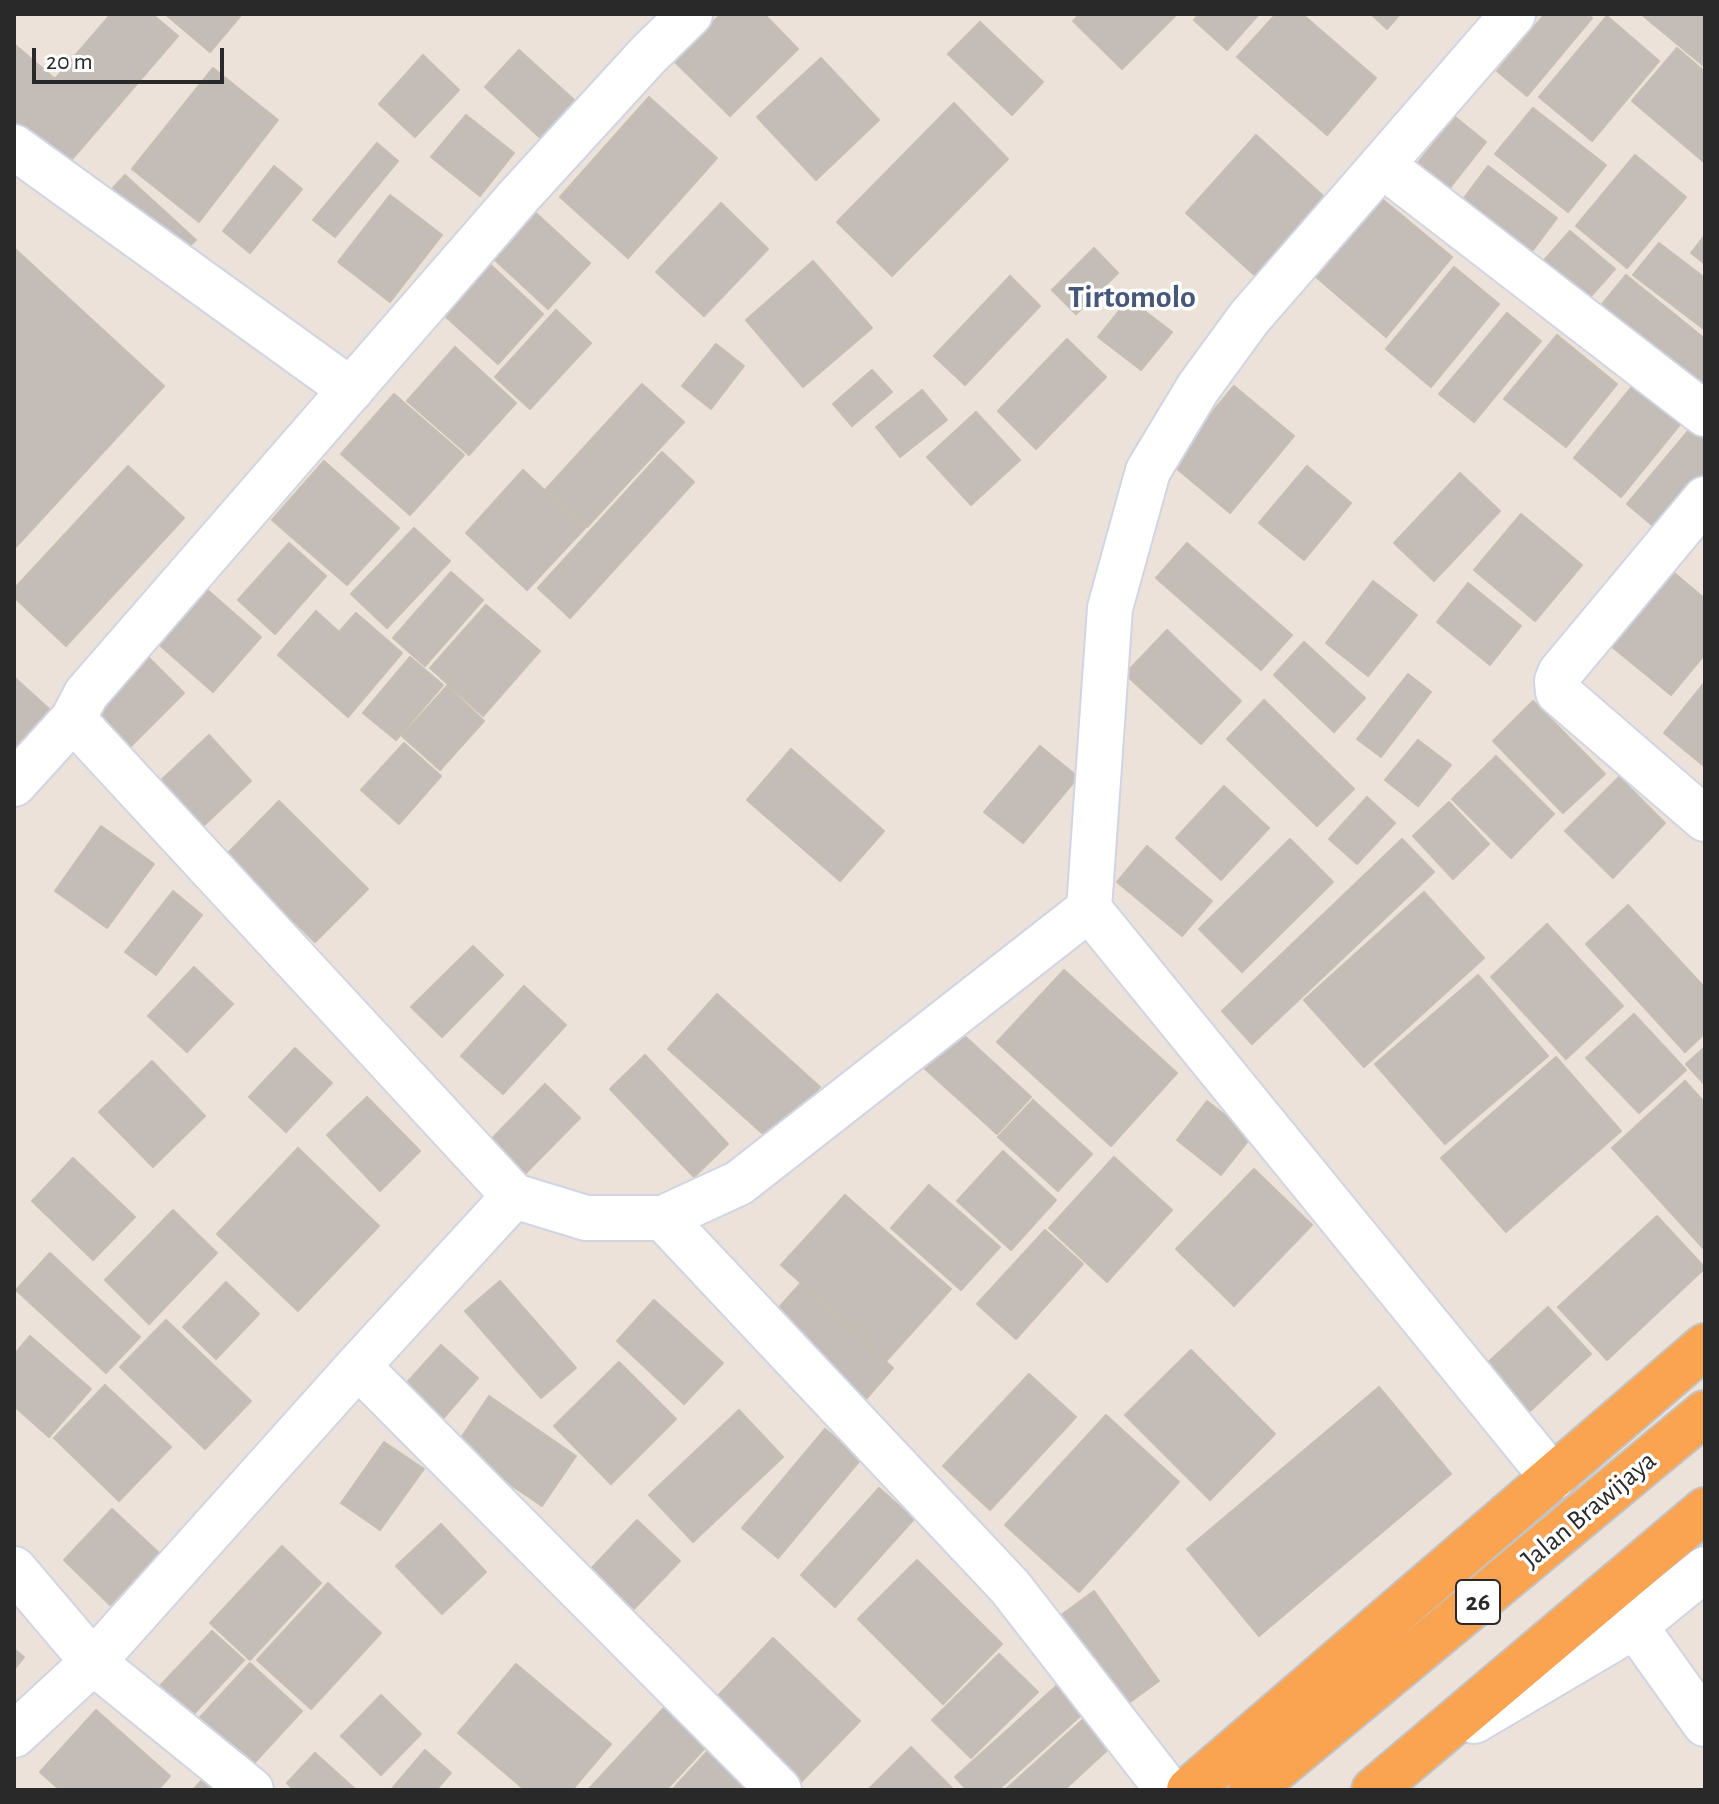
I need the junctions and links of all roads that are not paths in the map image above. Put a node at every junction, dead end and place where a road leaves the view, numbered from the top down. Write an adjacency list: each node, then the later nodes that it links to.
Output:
1 (690, 14): 5 (street)
2 (1513, 14): 4 (street)
3 (14, 147): 5 (street)
4 (1382, 165): 6 (street); 11 (street)
5 (351, 390): 8 (street)
6 (1705, 414)
7 (1705, 499): 10 (street)
8 (73, 719): 9 (street); 12 (street)
9 (14, 784)
10 (1705, 819)
11 (1089, 909): 13 (street); 17 (street)
12 (514, 1196): 13 (street); 15 (street)
13 (663, 1218): 28 (street)
14 (1705, 1346): 17 (highway)
15 (358, 1366): 22 (street); 27 (street)
16 (1705, 1413): 30 (highway, Jalan Brawijaya / 26)
17 (1553, 1478): 29 (highway)
18 (1705, 1510): 25 (highway)
19 (14, 1569): 22 (street)
20 (1705, 1569): 21 (street)
21 (1635, 1626): 23 (street); 25 (street)
22 (93, 1662): 24 (street); 26 (street)
23 (1705, 1724)
24 (14, 1735)
25 (1414, 1756): 31 (highway)
26 (251, 1790)
27 (779, 1790)
28 (1168, 1790)
29 (1189, 1790)
30 (1251, 1790)
31 (1374, 1790)

